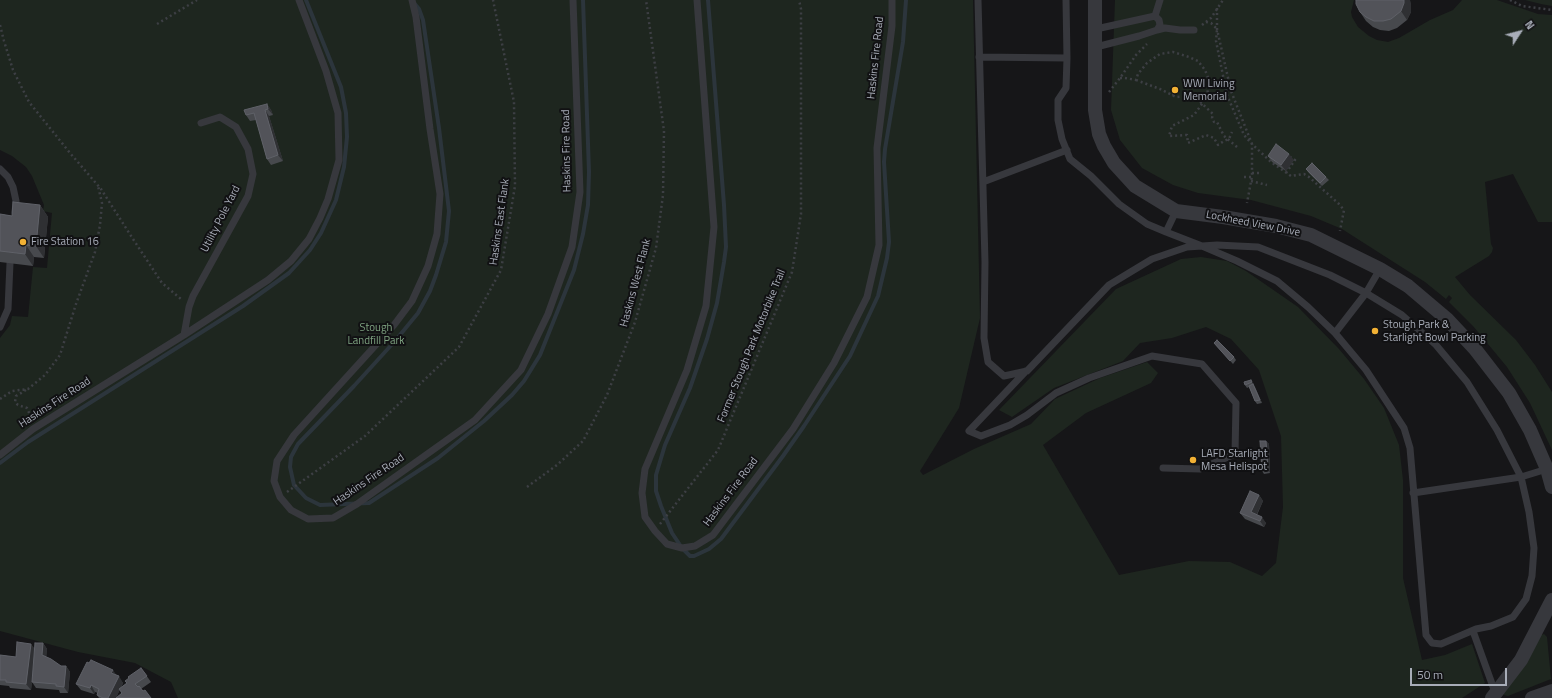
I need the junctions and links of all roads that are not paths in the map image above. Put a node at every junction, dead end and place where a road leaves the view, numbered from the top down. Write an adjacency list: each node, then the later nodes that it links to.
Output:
1 (299, 0): 30 (lane, Haskins Fire Road)
2 (412, 0): 3 (lane, Haskins Fire Road)
3 (573, 0)
4 (697, 0): 5 (lane, Haskins Fire Road)
5 (892, 0)
6 (978, 0): 15 (lane)
7 (1066, 0): 16 (lane)
8 (1095, 0): 11 (street, Lockheed View Drive)
9 (1160, 0): 10 (lane)
10 (1155, 16): 11 (lane); 12 (lane)
11 (1096, 29): 14 (street, Lockheed View Drive)
12 (1156, 30): 13 (lane); 14 (lane)
13 (1194, 30)
14 (1096, 47): 21 (street, Lockheed View Drive)
15 (979, 57): 16 (lane); 20 (lane)
16 (1067, 58): 18 (lane)
17 (200, 123): 30 (lane, Utility Pole Yard)
18 (1066, 150): 20 (lane); 23 (lane)
19 (0, 169): 22 (lane)
20 (983, 182): 31 (lane)
21 (1176, 211): 23 (lane); 26 (street, Lockheed View Drive)
22 (14, 220)
23 (1166, 232): 24 (lane)
24 (1202, 246): 27 (lane); 29 (lane); 31 (lane)
25 (10, 263): 28 (lane)
26 (1380, 269): 27 (lane); 34 (street, Lockheed View Drive)
27 (1366, 293): 29 (lane); 35 (lane)
28 (0, 327)
29 (1335, 333): 37 (lane)
30 (184, 335): 32 (lane, Haskins Fire Road)
31 (1027, 371): 33 (lane)
32 (0, 455)
33 (1163, 468)
34 (1547, 468): 35 (lane); 36 (street, Lockheed View Drive)
35 (1521, 476): 37 (lane); 39 (lane)
36 (1552, 487)
37 (1414, 493): 39 (lane)
38 (1552, 600): 41 (street)
39 (1473, 631): 41 (lane)
40 (1552, 691): 42 (street)
41 (1495, 696)
42 (1532, 698)

